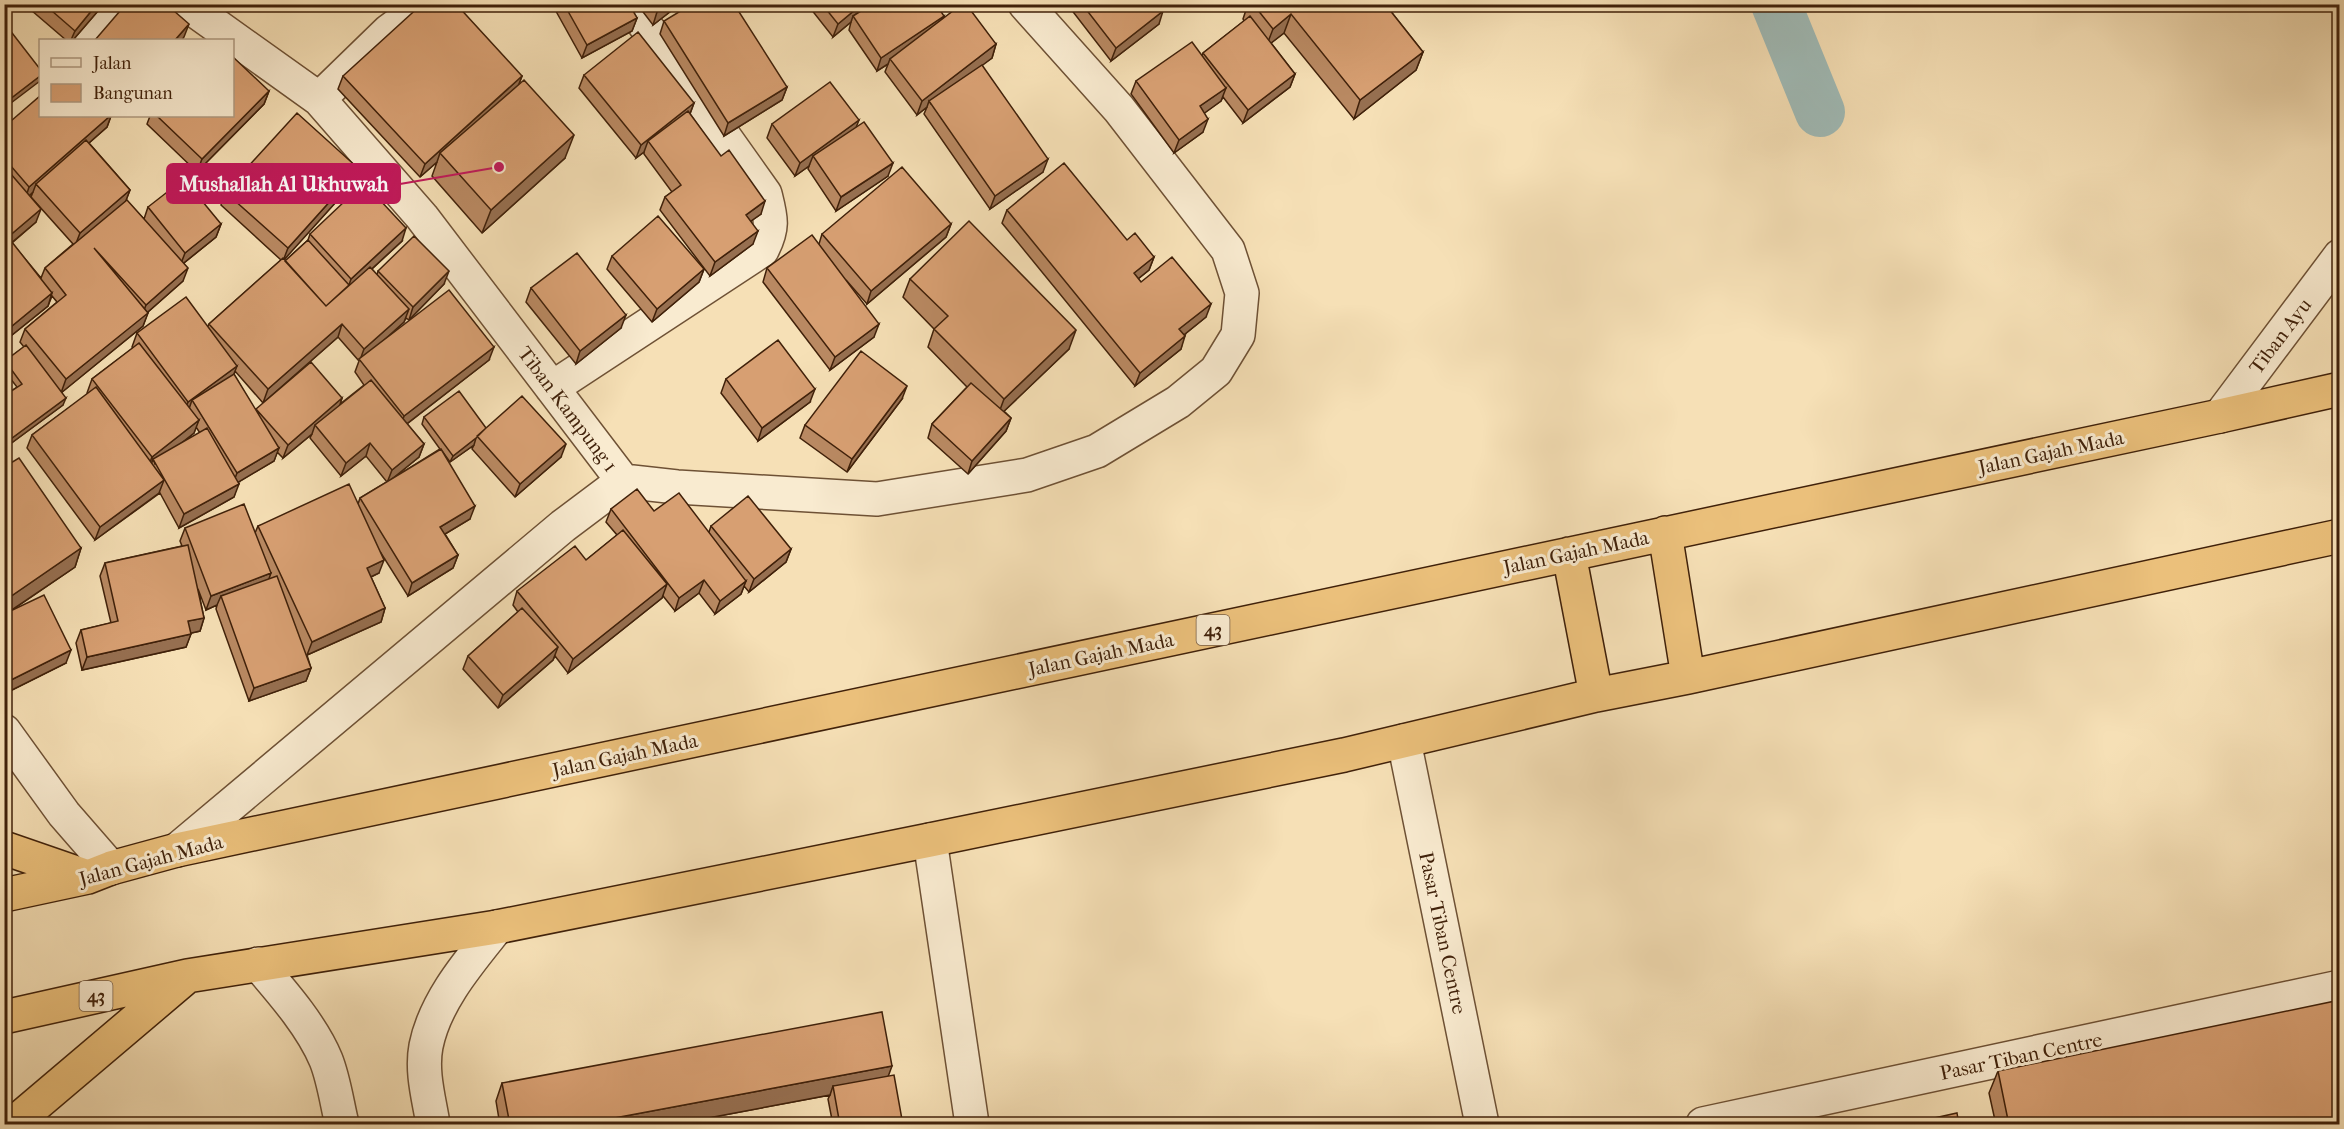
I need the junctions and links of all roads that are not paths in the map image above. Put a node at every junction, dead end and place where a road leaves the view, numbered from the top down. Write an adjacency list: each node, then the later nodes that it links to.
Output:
1 (120, 4): 6 (street)
2 (426, 4): 7 (street)
3 (630, 4): 9 (street)
4 (1025, 4): 12 (street)
5 (202, 9): 7 (street, Tiban Kampung 1)
6 (93, 39)
7 (319, 99): 9 (street, Tiban Kampung 1)
8 (2340, 256): 11 (street, Tiban Ayu)
9 (552, 388): 12 (street, Tiban Kampung 1)
10 (2340, 389): 11 (highway, Jalan Gajah Mada / 43)
11 (2220, 417): 13 (highway, Jalan Gajah Mada / 43)
12 (623, 481): 22 (street, Tiban Kampung 1)
13 (1665, 533): 15 (highway, Jalan Gajah Mada / 43); 16 (highway)
14 (2340, 536): 16 (highway, 43)
15 (1569, 554): 17 (highway); 22 (highway, Jalan Gajah Mada / 43)
16 (1688, 677): 17 (highway, 43)
17 (1596, 695): 19 (highway, 43)
18 (4, 731): 23 (street)
19 (1404, 741): 20 (highway, 43); 34 (street, Pasar Tiban Centre)
20 (930, 840): 25 (highway, 43); 33 (street)
21 (4, 848): 23 (highway)
22 (177, 850): 23 (highway, Jalan Gajah Mada / 43)
23 (100, 872): 24 (highway, Jalan Gajah Mada / 43)
24 (4, 895)
25 (497, 927): 26 (highway, 43); 32 (street)
26 (258, 964): 27 (highway, 43); 31 (street)
27 (187, 976): 29 (highway, 43); 30 (highway)
28 (2340, 987): 35 (street, Pasar Tiban Centre)
29 (4, 1017)
30 (13, 1125)
31 (342, 1125)
32 (433, 1125)
33 (972, 1125)
34 (1482, 1125)
35 (1703, 1125)

